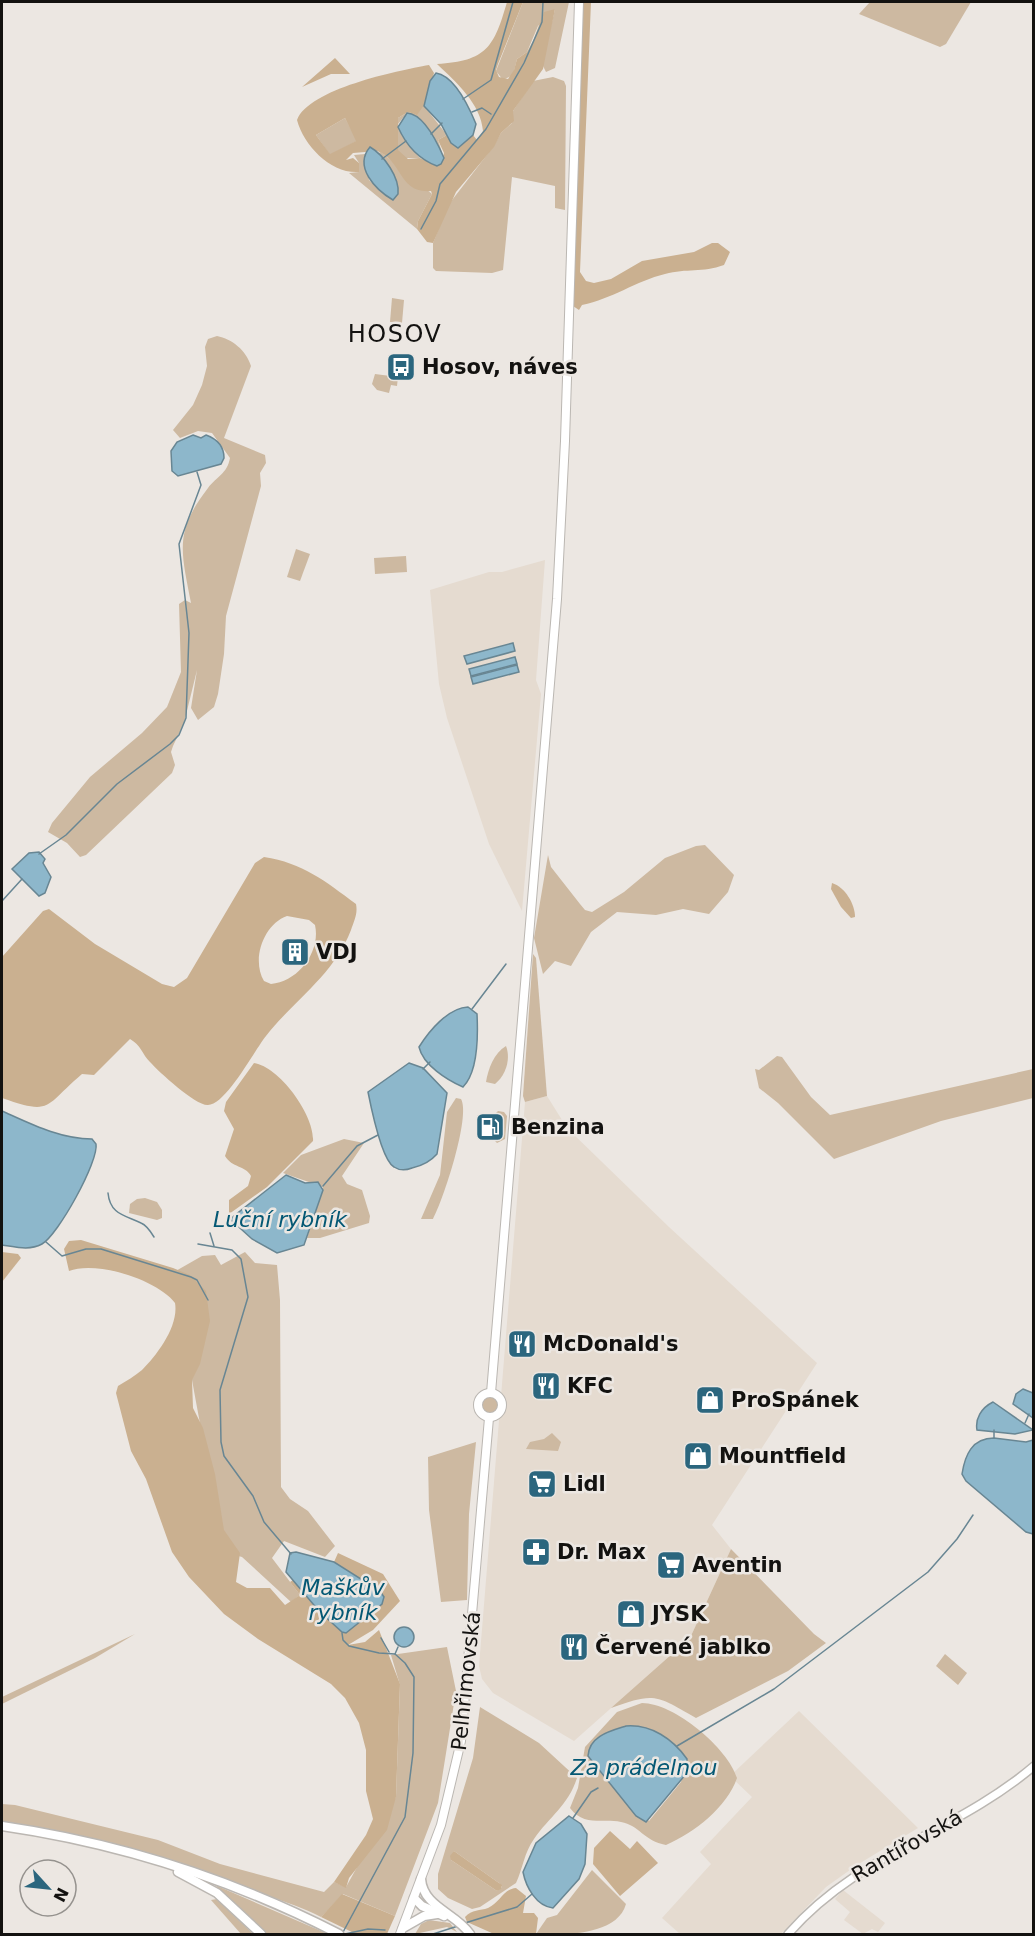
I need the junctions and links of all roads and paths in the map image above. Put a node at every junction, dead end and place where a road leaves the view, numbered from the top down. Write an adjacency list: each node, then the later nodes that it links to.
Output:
1 (579, 2): 2 (main road)
2 (491, 1393): 3 (main road); 3 (main road)
3 (489, 1418): 7 (main road, Pelhřimovská)
4 (1034, 1766): 16 (street, Rantířovská)
5 (2, 1826): 6 (main road)
6 (75, 1839): 14 (main road); 15 (main road)
7 (421, 1879): 8 (main road, Pelhřimovská); 9 (main road)
8 (414, 1898): 9 (main road); 10 (main road); 12 (main road, Pelhřimovská)
9 (427, 1899): 11 (main road)
10 (441, 1914): 11 (main road); 12 (main road)
11 (458, 1923): 13 (main road)
12 (402, 1931)
13 (467, 1933)
14 (261, 1935)
15 (339, 1935)
16 (788, 1935)

